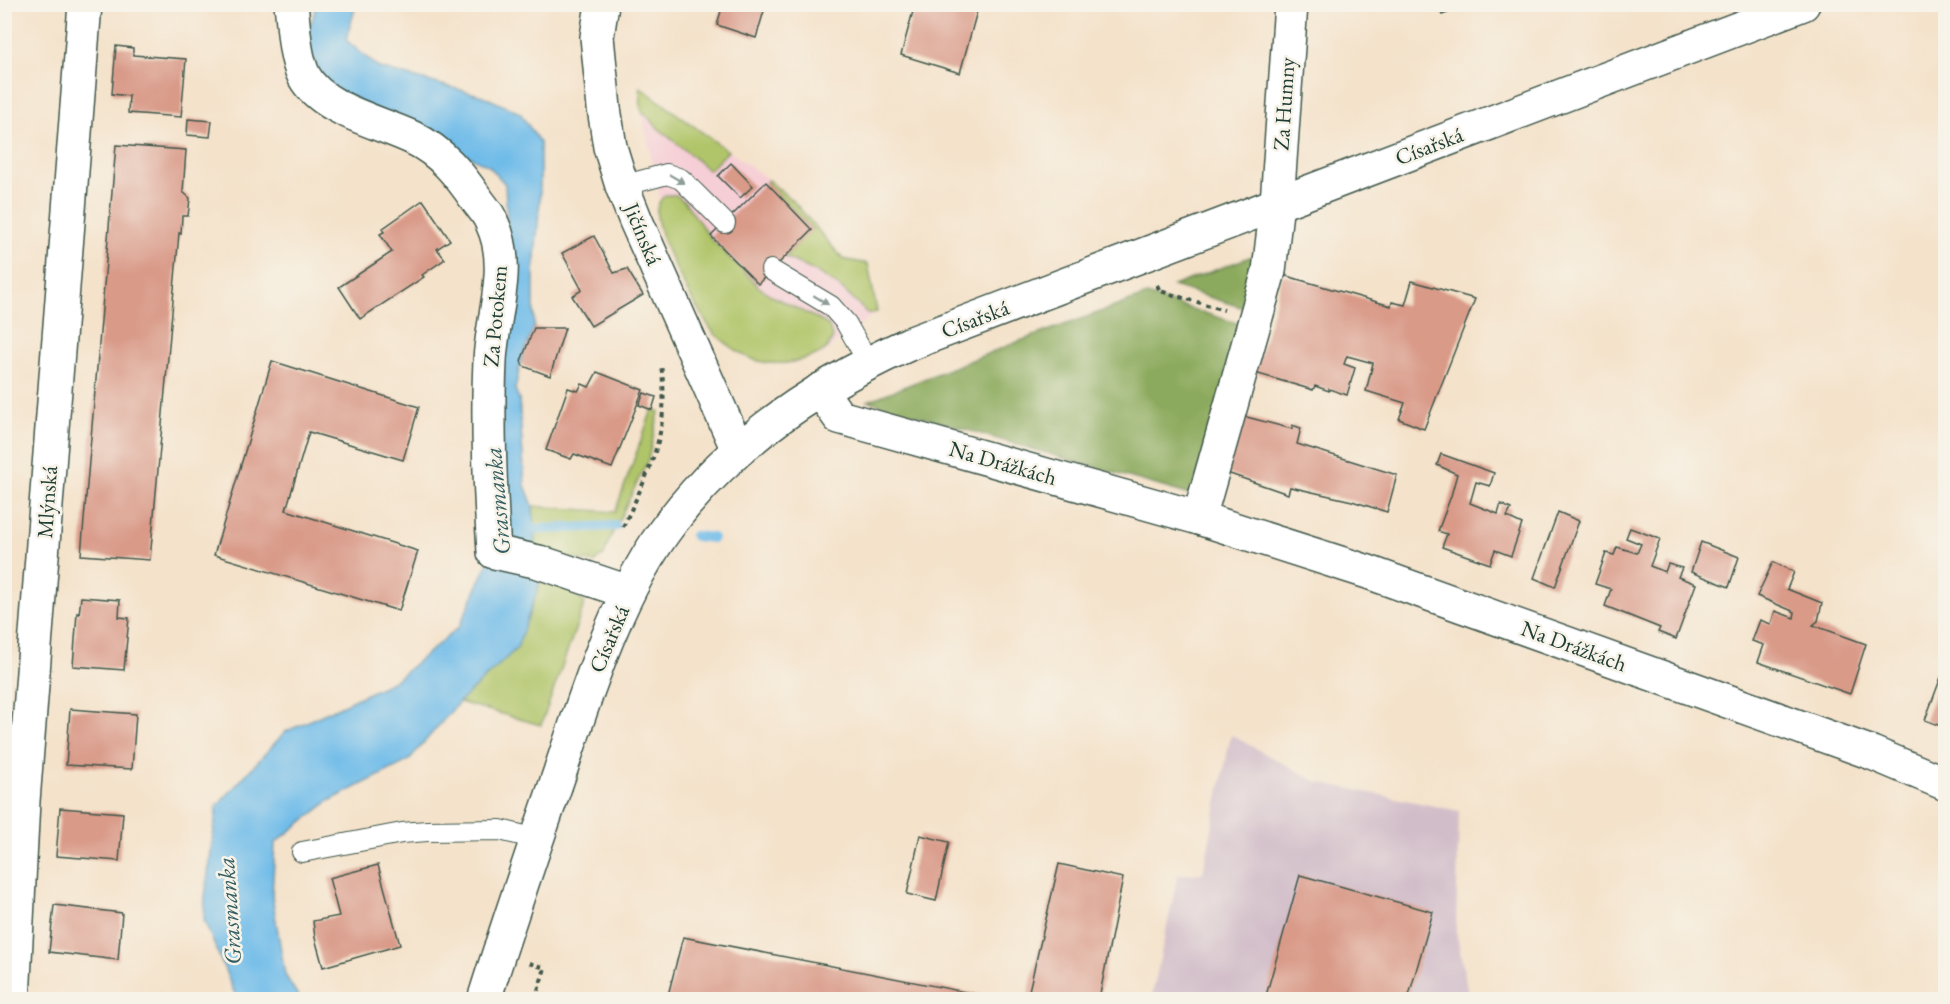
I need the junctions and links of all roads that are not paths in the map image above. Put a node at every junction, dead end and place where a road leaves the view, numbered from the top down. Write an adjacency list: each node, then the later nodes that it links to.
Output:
1 (85, 4): 16 (street, Mlýnská)
2 (291, 4): 14 (street, Za Potokem)
3 (602, 4): 6 (street, Jičínská)
4 (1291, 4): 7 (street, Za Humny)
5 (1803, 4): 7 (street, Císařská)
6 (622, 186): 8 (lane, one-way to 8); 12 (street, Jičínská)
7 (1277, 203): 10 (street, Císařská); 13 (street)
8 (725, 223)
9 (771, 270): 10 (lane, one-way to 10)
10 (868, 362): 11 (street, Císařská)
11 (820, 390): 12 (street, Císařská); 13 (street, Na Drážkách)
12 (738, 450): 14 (street, Císařská)
13 (1199, 518): 15 (street, Na Drážkách)
14 (613, 587): 17 (street, Císařská)
15 (1946, 784)
16 (14, 799): 19 (street, Mlýnská)
17 (537, 840): 18 (lane); 20 (street, Císařská)
18 (302, 852)
19 (13, 999)
20 (484, 999)

